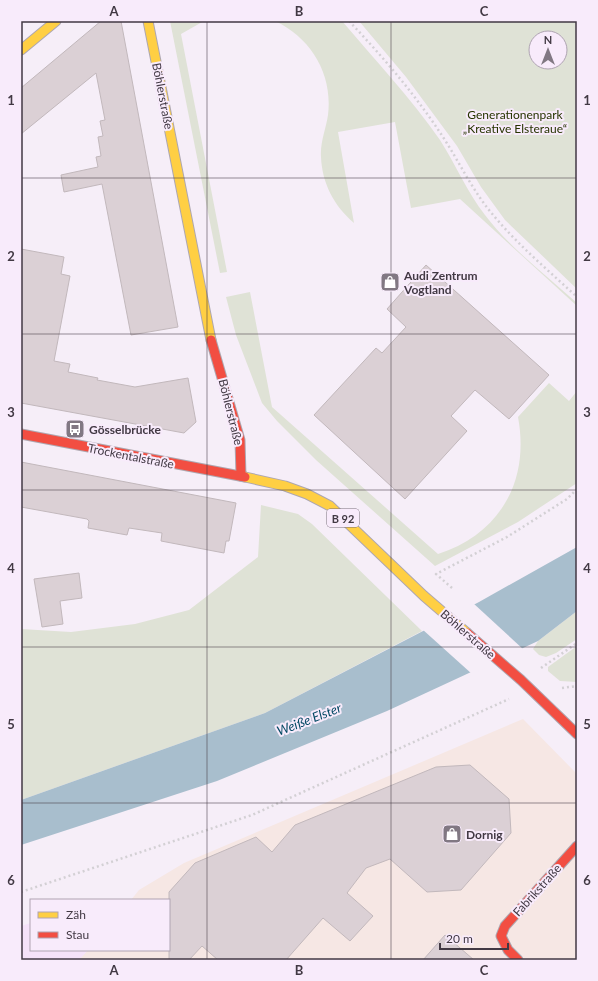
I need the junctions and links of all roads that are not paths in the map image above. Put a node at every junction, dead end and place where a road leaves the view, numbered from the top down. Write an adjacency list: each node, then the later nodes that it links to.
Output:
1 (56, 21): 3 (street)
2 (148, 21): 5 (street, Böhlerstraße)
3 (21, 50)
4 (21, 434): 5 (street, Trockentalstraße / B 92)
5 (241, 476): 6 (street, Böhlerstraße / B 92)
6 (577, 734)
7 (577, 846): 8 (street, Fabrikstraße)
8 (518, 960)

